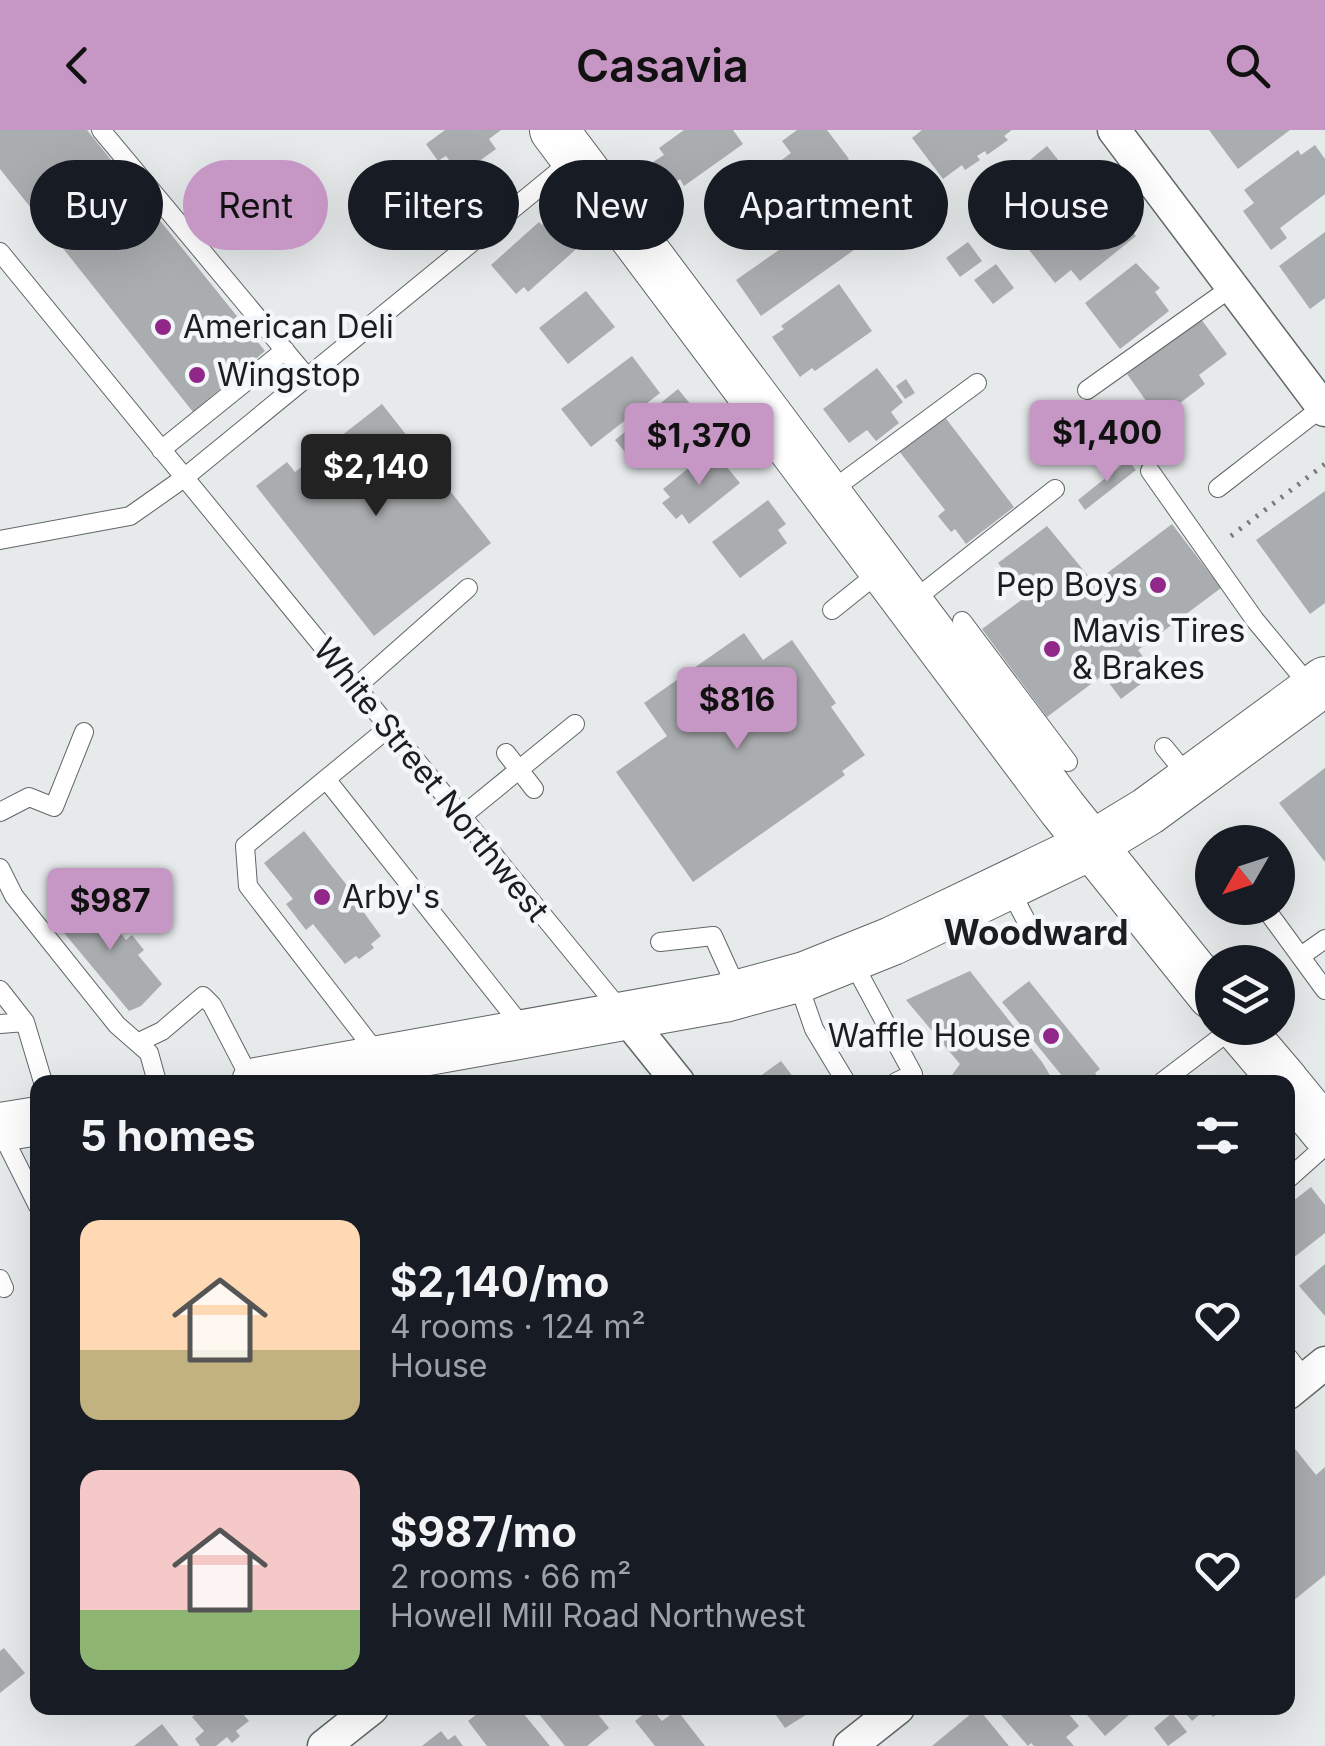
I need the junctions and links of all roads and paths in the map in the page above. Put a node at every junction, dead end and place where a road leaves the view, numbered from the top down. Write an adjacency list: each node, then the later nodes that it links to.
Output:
1 (101, 130): 6 (lane)
2 (1114, 130): 5 (street)
3 (564, 144): 7 (lane); 17 (main road)
4 (0, 252): 11 (lane, White Street Northwest)
5 (1232, 287): 9 (lane); 10 (street)
6 (285, 350): 7 (lane); 11 (lane)
7 (307, 377): 14 (lane)
8 (978, 383): 17 (lane)
9 (1088, 390)
10 (1324, 407): 15 (lane)
11 (161, 450): 14 (lane, White Street Northwest)
12 (1325, 464): 18 (path)
13 (1150, 471): 24 (lane)
14 (184, 478): 19 (lane); 25 (lane, White Street Northwest)
15 (1218, 488)
16 (1054, 489): 20 (lane)
17 (827, 494): 20 (main road)
18 (1230, 536)
19 (0, 540)
20 (897, 586): 22 (lane); 36 (main road)
21 (468, 588): 25 (lane)
22 (832, 610)
23 (962, 621): 30 (lane)
24 (1321, 686): 36 (main road)
25 (355, 688): 27 (lane, White Street Northwest)
26 (575, 724): 31 (lane)
27 (387, 729): 32 (lane); 35 (lane, White Street Northwest)
28 (84, 732): 34 (lane)
29 (506, 753): 31 (lane)
30 (1068, 762)
31 (518, 768): 33 (lane); 35 (lane)
32 (326, 779): 53 (lane); 57 (lane)
33 (534, 790)
34 (0, 812)
35 (461, 817): 50 (lane, White Street Northwest)
36 (1092, 845): 38 (main road); 45 (main road)
37 (0, 868): 54 (lane)
38 (1008, 885): 40 (lane); 44 (main road)
39 (1278, 925): 43 (lane)
40 (1031, 930)
41 (1325, 939): 43 (lane)
42 (660, 942): 49 (lane)
43 (1301, 956): 48 (lane)
44 (851, 958): 46 (main road); 64 (lane)
45 (1195, 974)
46 (796, 978): 49 (main road); 63 (lane)
47 (0, 990): 51 (lane)
48 (1325, 990)
49 (739, 994): 50 (main road)
50 (625, 1016): 53 (main road); 62 (street, White Street Northwest)
51 (26, 1022): 52 (lane); 58 (lane)
52 (0, 1024)
53 (528, 1034): 57 (main road)
54 (139, 1042): 59 (lane); 60 (lane)
55 (1213, 1045): 65 (lane)
56 (1251, 1045): 66 (main road)
57 (363, 1069): 61 (main road)
58 (41, 1075)
59 (156, 1075)
60 (257, 1075)
61 (316, 1075)
62 (672, 1075)
63 (842, 1075)
64 (911, 1075)
65 (1172, 1075)
66 (1278, 1075)
67 (1295, 1095): 70 (main road)
68 (30, 1122): 69 (main road)
69 (0, 1128): 73 (lane)
70 (1325, 1131)
71 (1325, 1146): 72 (lane)
72 (1295, 1172)
73 (30, 1190)
74 (363, 1715): 76 (street)
75 (889, 1715): 77 (street)
76 (324, 1746)
77 (850, 1746)

